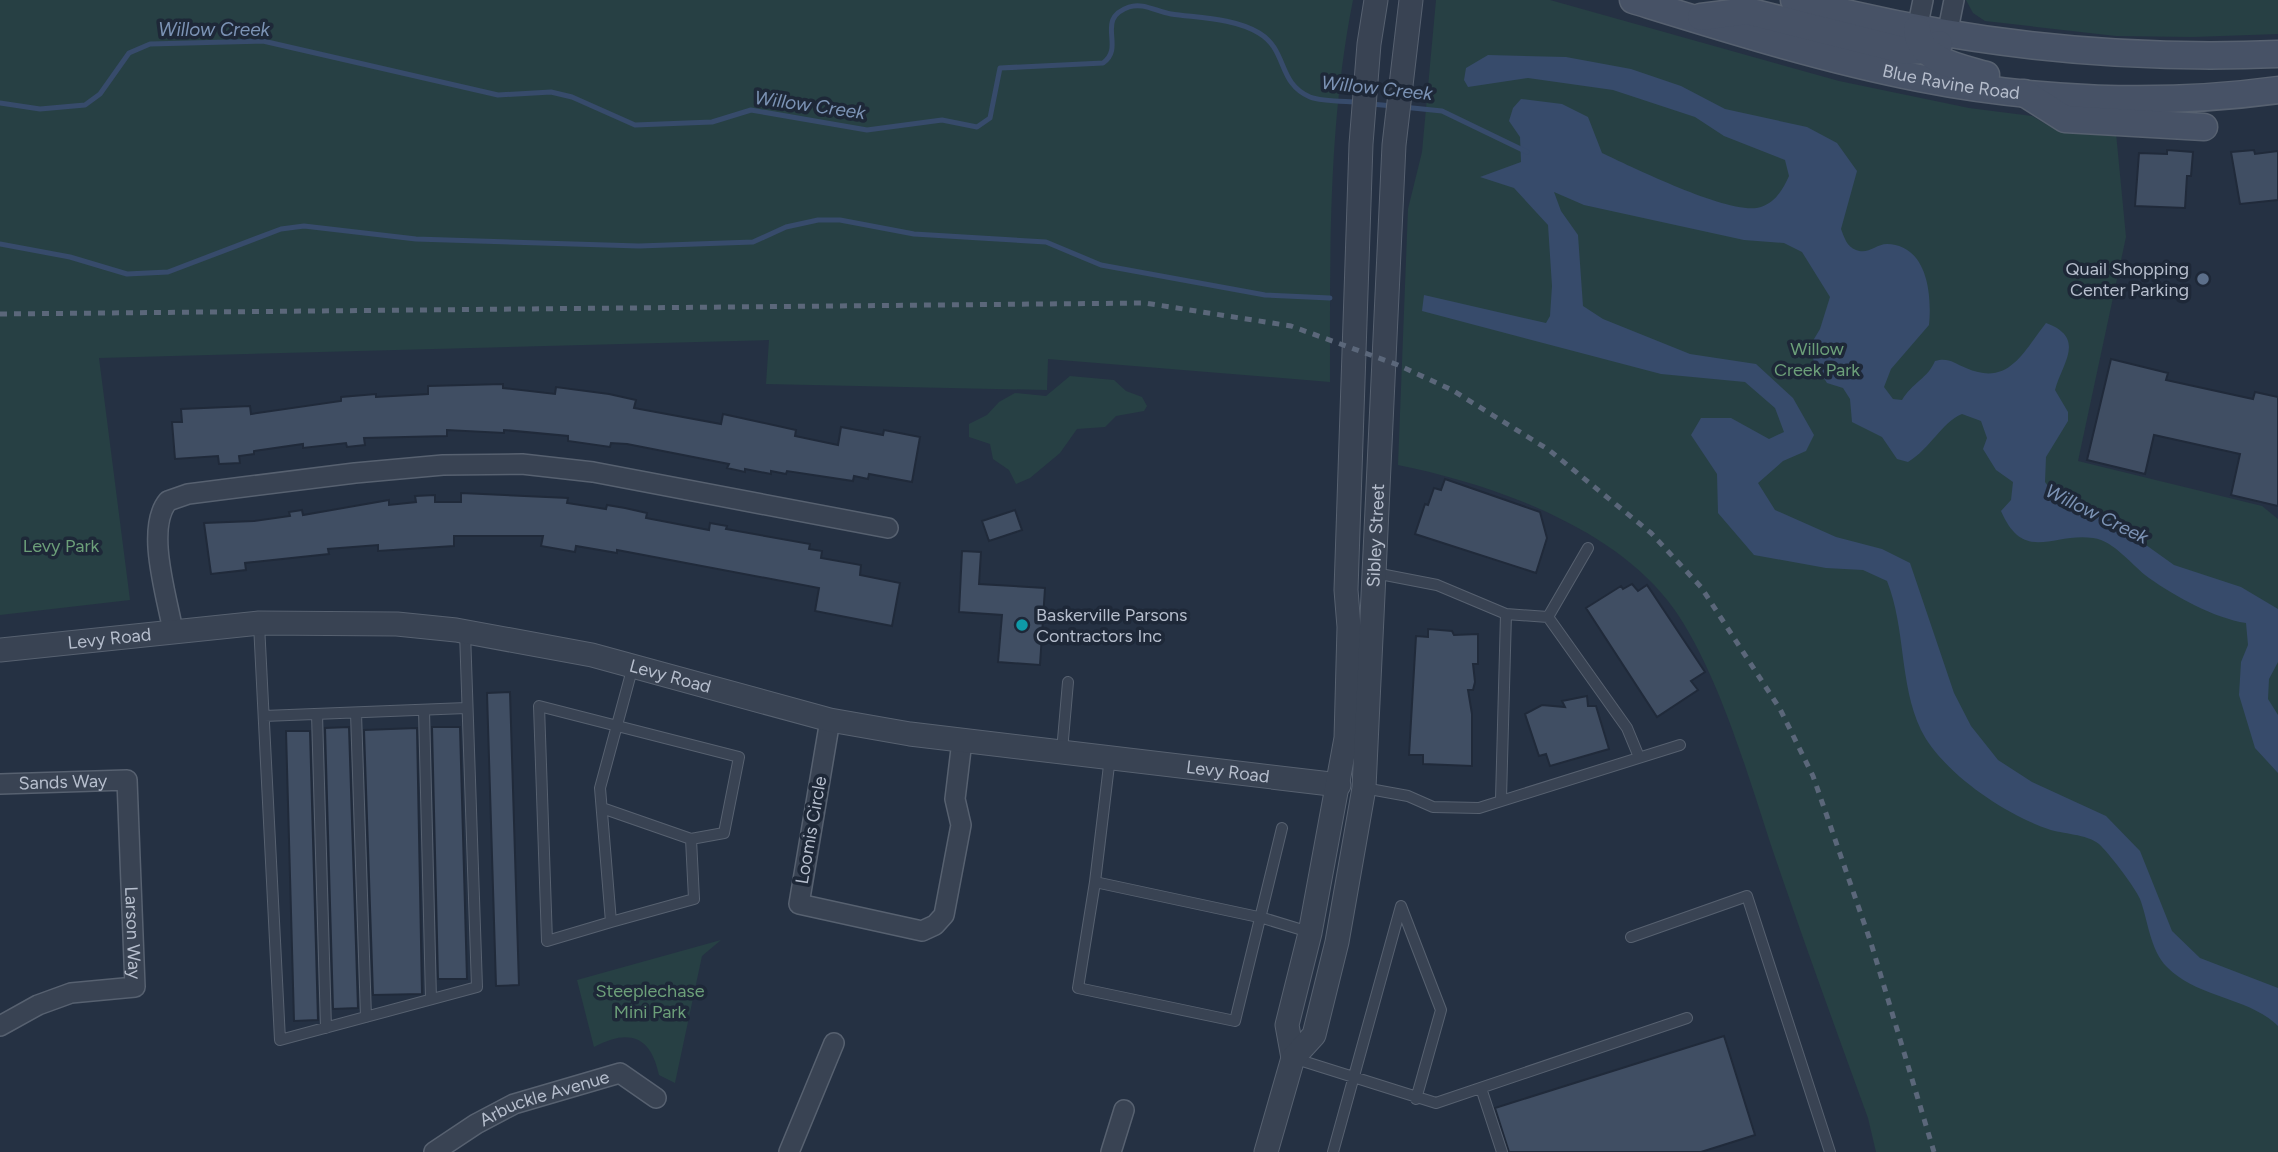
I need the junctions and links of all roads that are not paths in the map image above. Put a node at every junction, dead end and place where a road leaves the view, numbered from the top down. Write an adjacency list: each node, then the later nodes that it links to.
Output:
1 (1376, 0): 38 (street, Sibley Street)
2 (1411, 0): 15 (street, Sibley Street)
3 (1633, 0): 7 (main road, Blue Ravine Road)
4 (1794, 0): 8 (main road)
5 (1923, 0): 8 (street)
6 (1954, 0): 8 (street)
7 (1693, 18): 8 (main road); 11 (main road, Blue Ravine Road)
8 (1930, 38): 9 (main road); 11 (main road)
9 (2278, 54)
10 (2278, 90): 11 (main road, Blue Ravine Road)
11 (2024, 92): 12 (main road)
12 (2204, 127)
13 (888, 528): 19 (street)
14 (1588, 548): 17 (lane)
15 (1375, 573): 16 (lane); 39 (street, Sibley Street)
16 (1506, 614): 17 (lane); 40 (lane)
17 (1548, 617): 35 (lane)
18 (259, 623): 19 (street, Levy Road); 20 (street, Levy Road); 28 (lane)
19 (173, 631): 21 (street, Levy Road)
20 (465, 631): 22 (street, Levy Road); 24 (lane)
21 (0, 650)
22 (633, 666): 29 (street, Levy Road); 30 (lane)
23 (1068, 682): 33 (lane)
24 (466, 708): 25 (lane); 49 (lane)
25 (424, 710): 26 (lane); 49 (lane)
26 (356, 713): 27 (lane); 50 (lane)
27 (317, 714): 28 (lane); 53 (lane)
28 (264, 716): 53 (lane)
29 (830, 720): 31 (street, Levy Road); 31 (street, Loomis Circle)
30 (618, 724): 41 (lane); 43 (lane); 46 (lane)
31 (962, 741): 33 (street, Levy Road)
32 (1679, 745): 35 (lane)
33 (1062, 751): 34 (street, Levy Road)
34 (1110, 757): 38 (street, Levy Road); 44 (lane)
35 (1639, 757): 40 (lane)
36 (127, 780): 37 (street, Sands Way); 52 (street, Larson Way)
37 (0, 784)
38 (1339, 785): 39 (lane); 47 (street, Sibley Street)
39 (1364, 788): 40 (lane); 55 (street, Sibley Street)
40 (1501, 799)
41 (602, 808): 43 (lane); 46 (lane)
42 (1282, 828): 45 (lane)
43 (691, 839): 46 (lane)
44 (1096, 882): 45 (lane); 45 (lane)
45 (1263, 918): 47 (lane)
46 (611, 922)
47 (1310, 933): 55 (street, Sibley Street)
48 (1631, 937): 67 (lane)
49 (431, 999): 50 (lane)
50 (366, 1017): 53 (lane)
51 (1687, 1018): 57 (lane)
52 (0, 1026)
53 (326, 1028)
54 (834, 1043): 62 (street)
55 (1293, 1058): 56 (lane); 64 (street, Sibley Street)
56 (1354, 1079): 59 (lane); 59 (lane); 65 (lane)
57 (1481, 1088): 59 (lane); 66 (lane)
58 (656, 1098): 61 (street, Arbuckle Avenue)
59 (1416, 1099)
60 (1124, 1110): 63 (street)
61 (434, 1152)
62 (789, 1152)
63 (1111, 1152)
64 (1266, 1152)
65 (1333, 1152)
66 (1502, 1152)
67 (1830, 1152)

